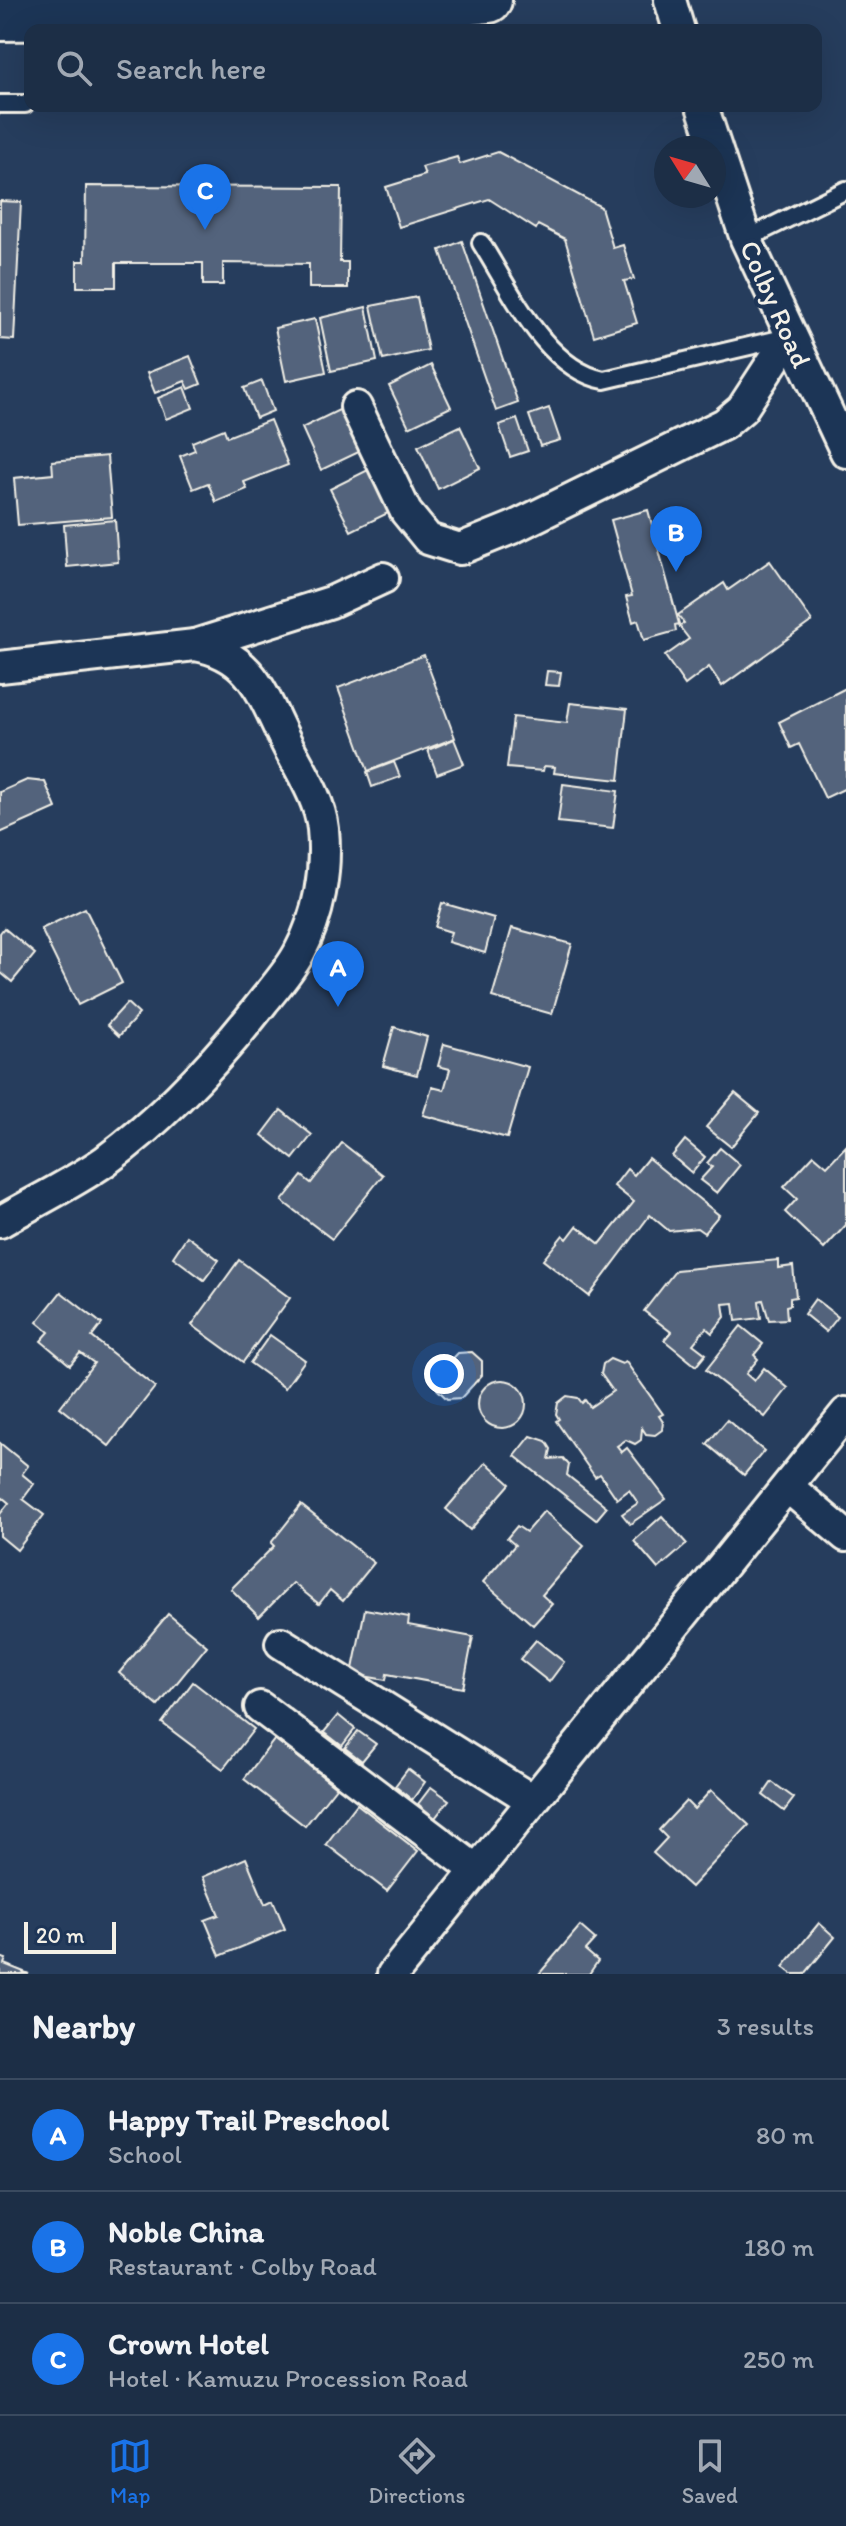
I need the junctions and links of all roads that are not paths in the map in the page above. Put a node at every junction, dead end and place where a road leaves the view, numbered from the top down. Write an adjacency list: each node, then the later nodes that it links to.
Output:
1 (489, 0): 3 (highway)
2 (670, 0): 6 (street)
3 (366, 7): 4 (highway)
4 (217, 9): 5 (highway)
5 (0, 18)
6 (677, 24)
7 (0, 104): 8 (lane)
8 (24, 104)
9 (704, 112): 11 (street, Colby Road)
10 (846, 190): 11 (lane)
11 (746, 239): 13 (street, Colby Road)
12 (481, 243): 13 (lane)
13 (789, 337): 14 (street); 15 (street, Colby Road)
14 (356, 407)
15 (846, 452)
16 (383, 578): 17 (street)
17 (195, 645): 18 (street); 19 (street)
18 (0, 667)
19 (0, 1222)
20 (846, 1413): 21 (street)
21 (788, 1487): 22 (street); 25 (street)
22 (846, 1536)
23 (281, 1643): 25 (street)
24 (260, 1707): 26 (street)
25 (532, 1800): 26 (street)
26 (476, 1870): 27 (street)
27 (393, 1974)

